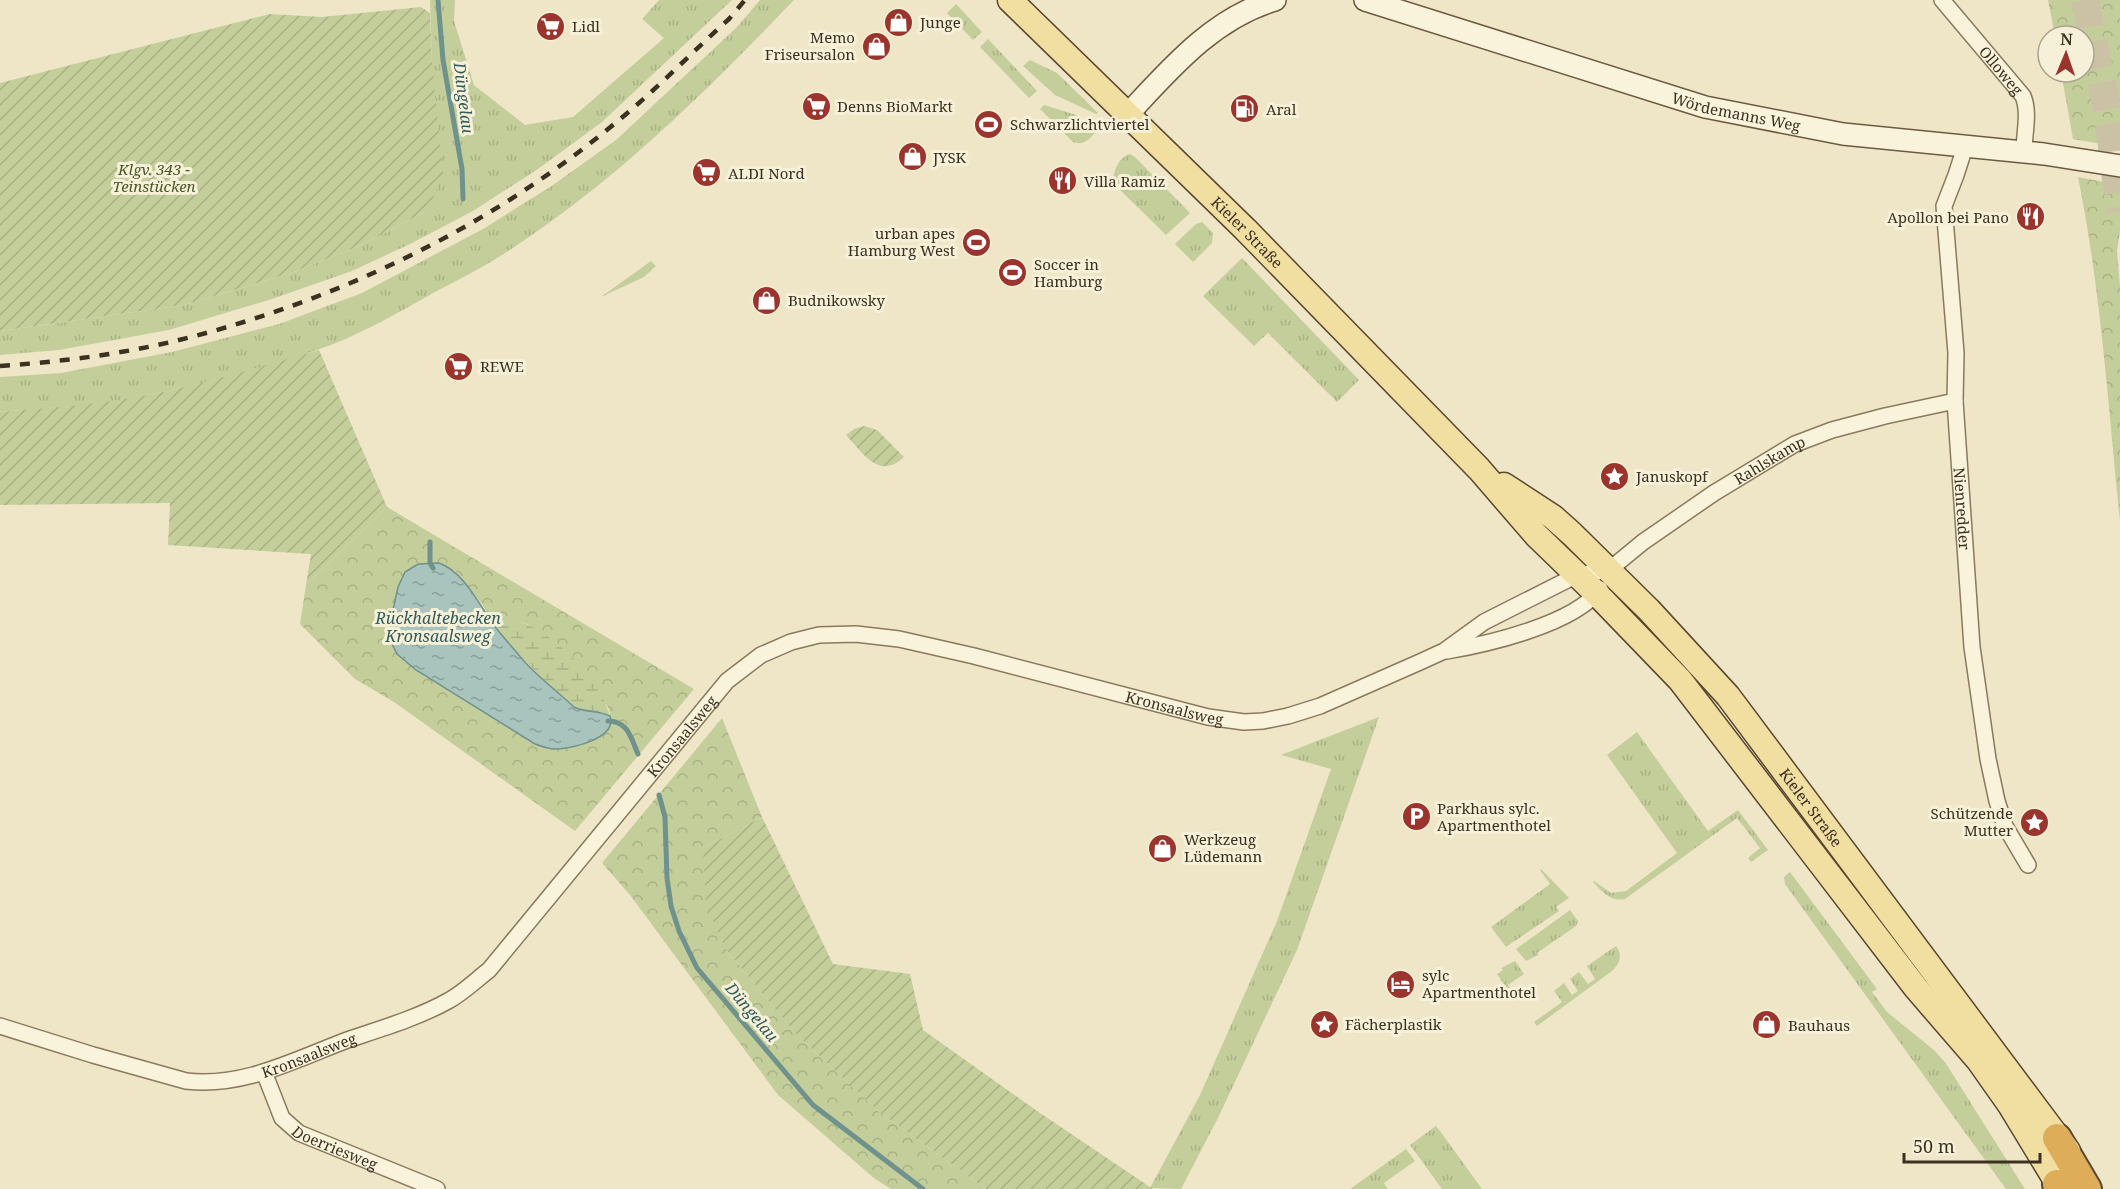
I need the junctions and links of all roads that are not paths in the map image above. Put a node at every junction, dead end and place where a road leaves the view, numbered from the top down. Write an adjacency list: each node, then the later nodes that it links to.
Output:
1 (1010, 0): 6 (main road, Kieler Straße)
2 (1275, 0): 5 (street)
3 (1365, 0): 7 (street, Wördemanns Weg)
4 (1942, 0): 8 (street, Olloweg)
5 (1243, 7): 6 (street)
6 (1128, 114): 11 (main road, Kieler Straße)
7 (1965, 147): 8 (street, Wördemanns Weg); 10 (street, Nienredder)
8 (2024, 151): 9 (street, Wördemanns Weg)
9 (2120, 166)
10 (1955, 401): 12 (street, Rahlskamp); 16 (street, Nienredder)
11 (1479, 469): 12 (main road, Kieler Straße); 13 (main road, Kieler Straße)
12 (1609, 570): 13 (street, Kronsaalsweg); 14 (street, Kronsaalsweg); 19 (main road, Kieler Straße)
13 (1577, 575): 14 (main road, Kieler Straße); 15 (street, Kronsaalsweg)
14 (1597, 594): 15 (street, Kronsaalsweg); 20 (main road, Kieler Straße)
15 (1444, 651): 18 (street, Kronsaalsweg)
16 (2028, 865)
17 (0, 1026): 18 (street, Kronsaalsweg)
18 (264, 1072): 21 (street, Doerriesweg)
19 (2057, 1138): 22 (highway); 23 (main road, Kieler Straße)
20 (2059, 1187)
21 (437, 1189)
22 (2087, 1189)
23 (2100, 1189)

